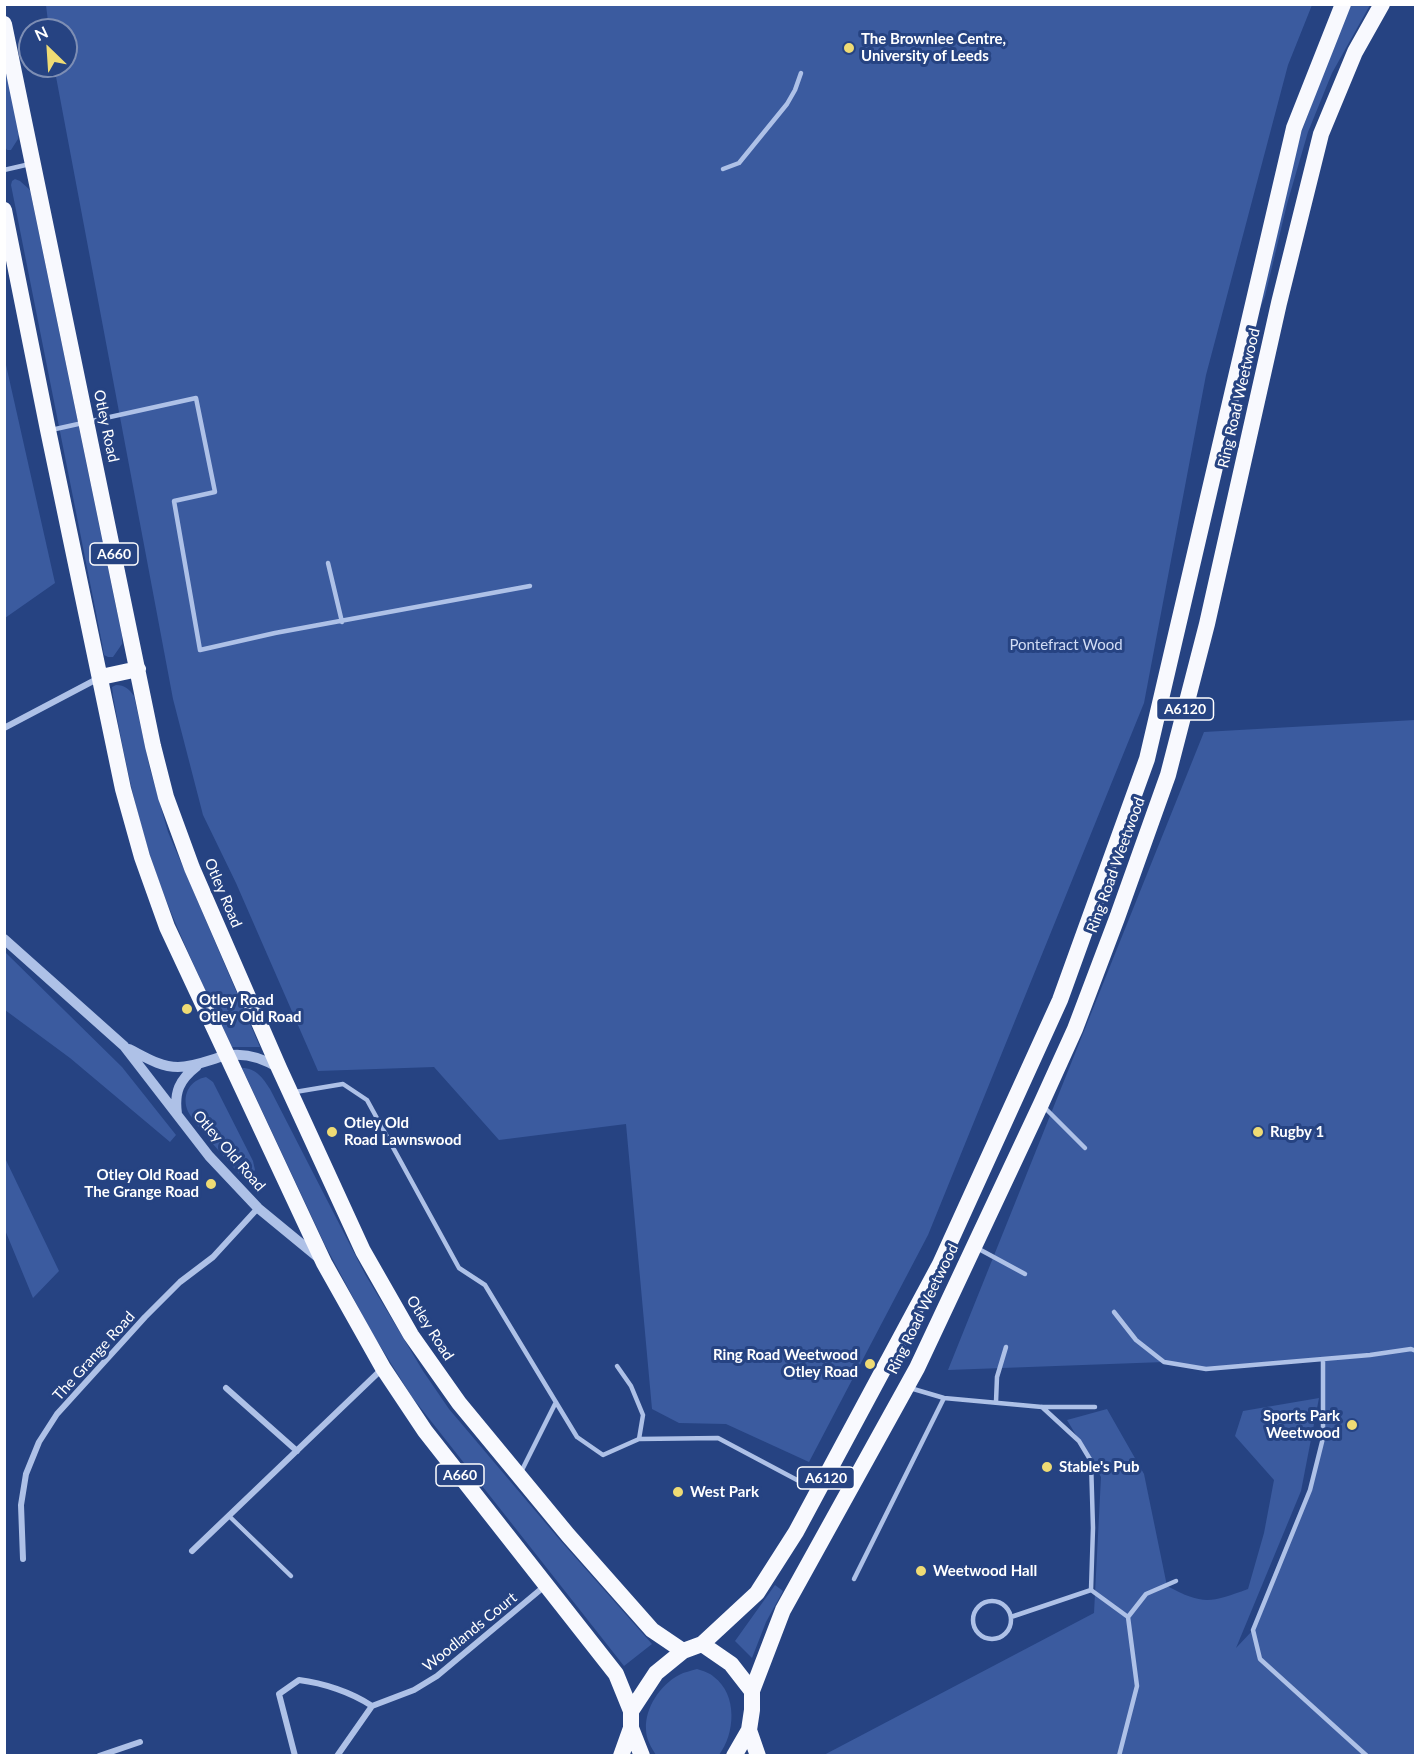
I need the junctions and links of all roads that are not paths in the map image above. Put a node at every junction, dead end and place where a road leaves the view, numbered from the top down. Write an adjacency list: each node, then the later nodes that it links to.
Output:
1 (1343, 4): 46 (highway, Ring Road Weetwood / A6120)
2 (1382, 4): 23 (highway, Ring Road Weetwood / A6120)
3 (4, 24): 5 (highway, Otley Road / A660)
4 (801, 73): 6 (lane)
5 (32, 164): 7 (lane); 9 (highway, Otley Road / A660)
6 (723, 169)
7 (4, 170)
8 (5, 214): 10 (highway, A660)
9 (87, 422): 10 (lane); 13 (lane); 14 (highway, Otley Road / A660)
10 (48, 430): 15 (highway, A660)
11 (328, 563): 13 (lane)
12 (530, 586): 13 (lane)
13 (342, 622)
14 (138, 669): 15 (highway); 21 (highway, Otley Road / A660)
15 (100, 677): 16 (street); 19 (highway, A660)
16 (4, 728)
17 (4, 939): 18 (street, Otley Old Road)
18 (124, 1046): 20 (street, Otley Old Road); 24 (street, Otley Old Road)
19 (226, 1055): 20 (street, Otley Old Road); 21 (street, Otley Old Road); 28 (highway, A660)
20 (200, 1064): 24 (street)
21 (279, 1068): 22 (highway, Otley Road / A660)
22 (290, 1092): 39 (lane); 45 (highway, Otley Road / A660)
23 (1041, 1104): 25 (lane); 27 (highway, Ring Road Weetwood / A6120)
24 (178, 1115): 26 (street, Otley Old Road)
25 (1085, 1148)
26 (258, 1208): 28 (street, Otley Old Road); 49 (street, The Grange Road)
27 (974, 1246): 29 (lane); 36 (highway, Ring Road Weetwood / A6120)
28 (324, 1263): 35 (highway, A660)
29 (1025, 1274)
30 (1114, 1312): 33 (lane)
31 (1006, 1347): 40 (lane)
32 (1416, 1350): 33 (lane)
33 (1323, 1359): 72 (lane)
34 (617, 1366): 43 (lane)
35 (383, 1368): 44 (street); 53 (highway, A660)
36 (905, 1386): 38 (lane); 59 (highway, Ring Road Weetwood / A6120)
37 (226, 1388): 44 (street)
38 (944, 1398): 40 (lane); 51 (lane)
39 (556, 1402): 43 (lane); 45 (lane)
40 (996, 1402): 41 (lane)
41 (1042, 1407): 42 (lane); 54 (lane)
42 (1095, 1407)
43 (639, 1439): 46 (lane)
44 (297, 1451): 47 (street)
45 (519, 1475): 58 (highway, Otley Road / A660)
46 (819, 1491): 57 (highway, Ring Road Weetwood / A6120)
47 (229, 1516): 48 (street); 50 (lane)
48 (192, 1551)
49 (23, 1559)
50 (291, 1576)
51 (854, 1579)
52 (1176, 1581): 56 (lane)
53 (546, 1584): 60 (street, Woodlands Court); 61 (highway, A660)
54 (1091, 1590): 55 (lane); 56 (lane)
55 (1011, 1617): 55 (lane)
56 (1128, 1617): 71 (lane)
57 (702, 1644): 58 (highway, A6120); 59 (highway)
58 (683, 1651): 61 (highway, A6120)
59 (752, 1691): 62 (highway, A6120)
60 (372, 1706): 65 (street); 66 (street)
61 (631, 1720): 67 (highway, A6120); 68 (highway)
62 (749, 1730): 69 (highway, A6120); 70 (highway)
63 (140, 1742): 64 (street)
64 (99, 1755)
65 (295, 1755)
66 (337, 1755)
67 (621, 1755)
68 (642, 1755)
69 (734, 1755)
70 (758, 1755)
71 (1119, 1755)
72 (1367, 1755)

